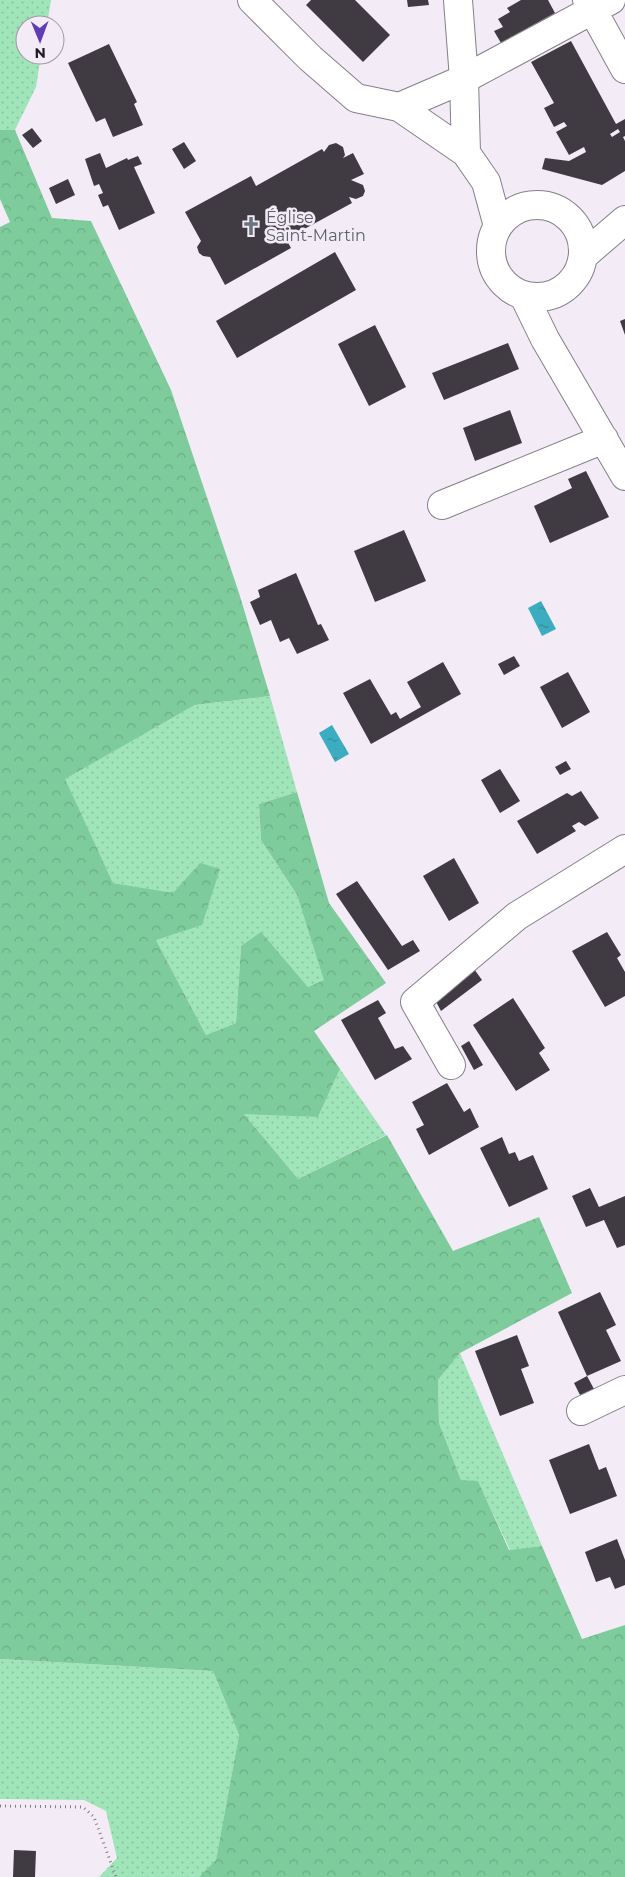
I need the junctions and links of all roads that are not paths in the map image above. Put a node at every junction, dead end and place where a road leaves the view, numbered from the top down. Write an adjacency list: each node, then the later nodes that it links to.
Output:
1 (252, 0): 6 (street)
2 (458, 0): 5 (street)
3 (597, 3): 4 (street); 5 (street)
4 (625, 69)
5 (464, 79): 6 (street); 7 (street)
6 (399, 107): 7 (street)
7 (466, 153): 8 (street)
8 (486, 182): 9 (street); 12 (street)
9 (526, 204): 10 (street); 12 (street)
10 (573, 220): 11 (street); 13 (street)
11 (624, 221): 13 (street)
12 (498, 226): 15 (street)
13 (583, 256): 14 (street)
14 (554, 295): 15 (street); 16 (street)
15 (524, 296): 16 (street)
16 (545, 339): 17 (street)
17 (604, 439): 18 (street); 19 (street)
18 (625, 476)
19 (442, 505)
20 (625, 849): 21 (street)
21 (450, 1066)
22 (625, 1390): 23 (street)
23 (581, 1411)

